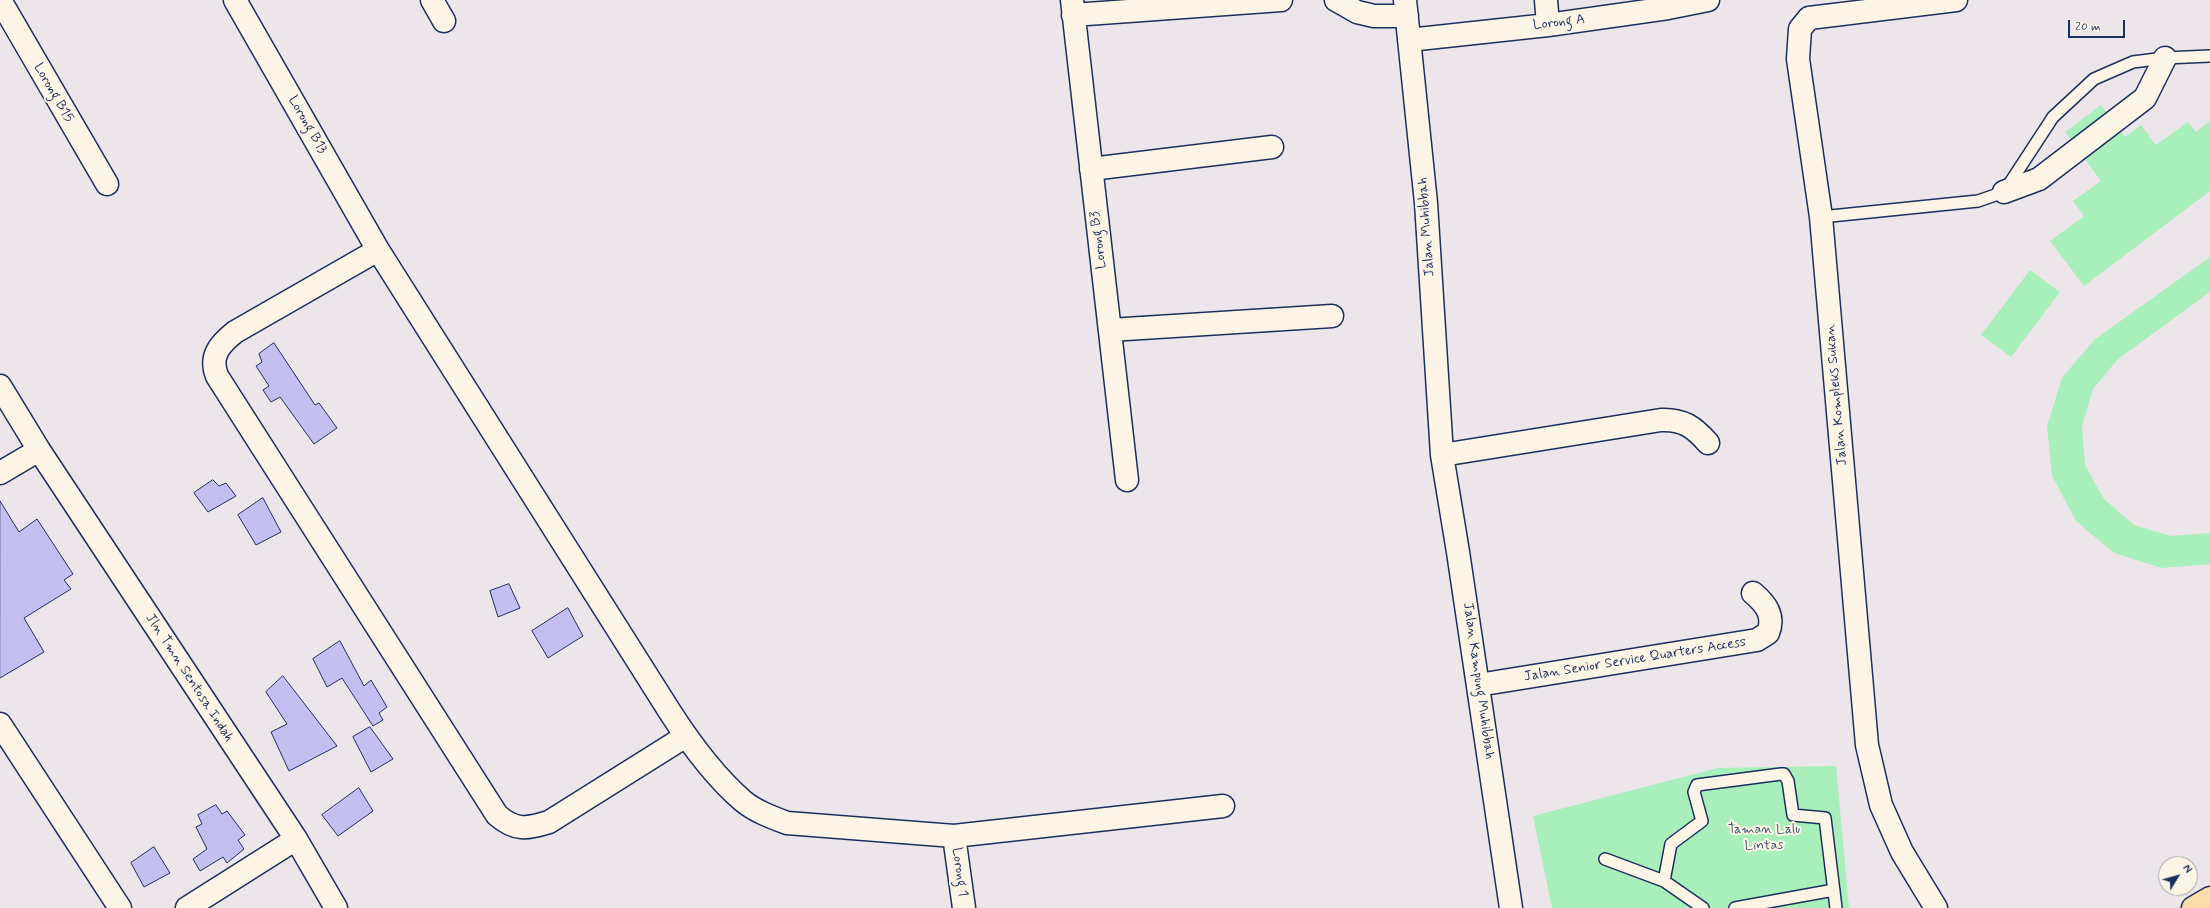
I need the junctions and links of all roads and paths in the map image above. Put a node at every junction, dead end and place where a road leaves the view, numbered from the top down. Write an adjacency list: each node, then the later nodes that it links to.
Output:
1 (0, 0): 18 (street, Lorong B15)
2 (235, 0): 21 (street, Lorong B13)
3 (432, 0): 11 (street)
4 (1281, 0): 9 (street)
5 (1336, 0): 10 (street)
6 (1546, 0): 12 (street)
7 (1708, 0): 12 (street, Lorong A)
8 (1956, 0): 20 (street, Jalan Kompleks Sukan)
9 (1072, 8): 17 (street, Lorong B3)
10 (1406, 8): 13 (street, Jalan Muhibbah)
11 (444, 21)
12 (1548, 25): 13 (street, Lorong A)
13 (1409, 40): 27 (street, Jalan Muhibbah)
14 (2210, 56): 15 (lane)
15 (2165, 58): 19 (street); 19 (lane)
16 (1272, 147): 17 (street)
17 (1091, 169): 23 (street, Lorong B3)
18 (107, 184)
19 (2004, 192): 20 (lane)
20 (1821, 217): 48 (street, Jalan Kompleks Sukan)
21 (378, 250): 33 (street, Lorong B13); 33 (street)
22 (1332, 316): 23 (street)
23 (1110, 330): 29 (street, Lorong B3)
24 (0, 386): 26 (street, Jln Tmn Sentosa Indah)
25 (1708, 443): 27 (street)
26 (39, 450): 28 (street); 36 (street, Jln Tmn Sentosa Indah)
27 (1442, 455): 31 (street, Jalan Kampung Muhibbah)
28 (0, 473)
29 (1127, 480)
30 (1753, 593): 31 (street, Jalan Senior Service Quarters Access)
31 (1478, 685): 44 (street, Jalan Kampung Muhibbah)
32 (0, 724): 40 (street)
33 (686, 736): 35 (street, Lorong B13)
34 (1223, 806): 35 (street, Lorong B13)
35 (954, 836): 43 (street, Lorong 1)
36 (296, 840): 41 (street); 42 (street, Jln Tmn Sentosa Indah)
37 (1605, 859): 38 (lane)
38 (1664, 881): 39 (lane); 45 (lane)
39 (1834, 890): 46 (lane); 47 (lane)
40 (120, 908)
41 (187, 908)
42 (336, 908)
43 (964, 908)
44 (1511, 908)
45 (1703, 908)
46 (1736, 908)
47 (1836, 908)
48 (1936, 908)

